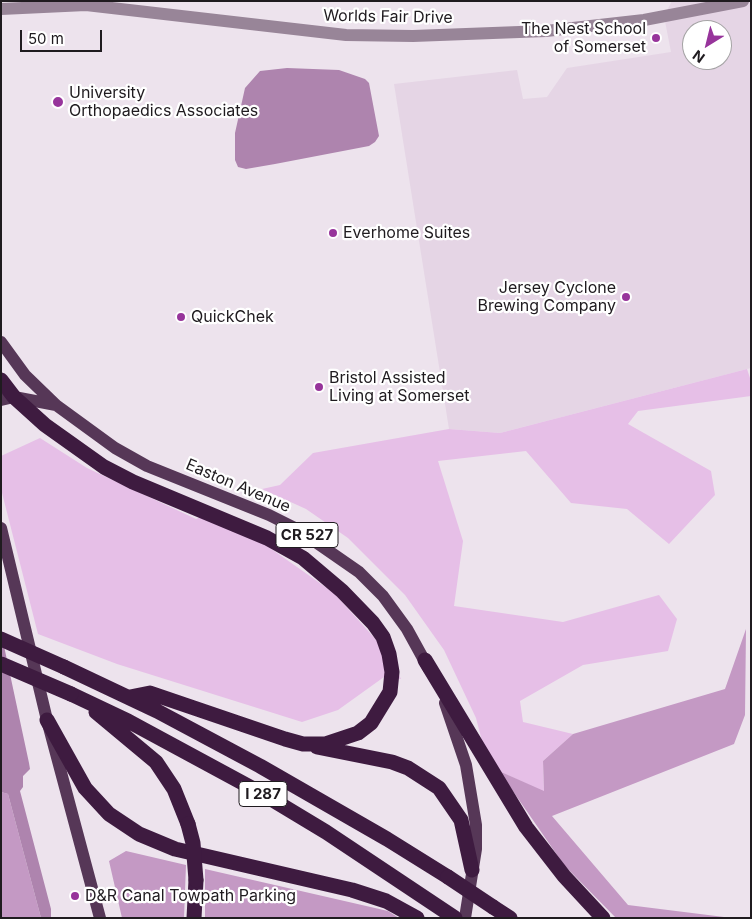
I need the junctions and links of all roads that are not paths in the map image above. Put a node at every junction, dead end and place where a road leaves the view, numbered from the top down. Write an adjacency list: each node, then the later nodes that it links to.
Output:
1 (742, 1): 2 (street, Worlds Fair Drive)
2 (1, 9)
3 (1, 342): 6 (main road, Easton Avenue / CR 527)
4 (1, 380): 5 (highway)
5 (8, 399): 6 (main road); 14 (highway)
6 (56, 405): 9 (main road, Easton Avenue / CR 527)
7 (1, 528): 13 (main road)
8 (1, 639): 12 (highway, I 287, bridge)
9 (425, 660): 15 (main road, Easton Avenue / CR 527); 22 (highway)
10 (1, 664): 11 (highway, I 287, bridge)
11 (74, 696): 17 (highway, bridge); 19 (highway, I 287)
12 (130, 697): 14 (highway); 21 (highway, I 287, bridge)
13 (47, 720): 16 (main road); 18 (highway)
14 (303, 744): 15 (highway)
15 (472, 870): 20 (main road, Easton Avenue / CR 527)
16 (100, 918)
17 (194, 918)
18 (417, 918)
19 (455, 918)
20 (465, 918)
21 (510, 918)
22 (603, 918)

